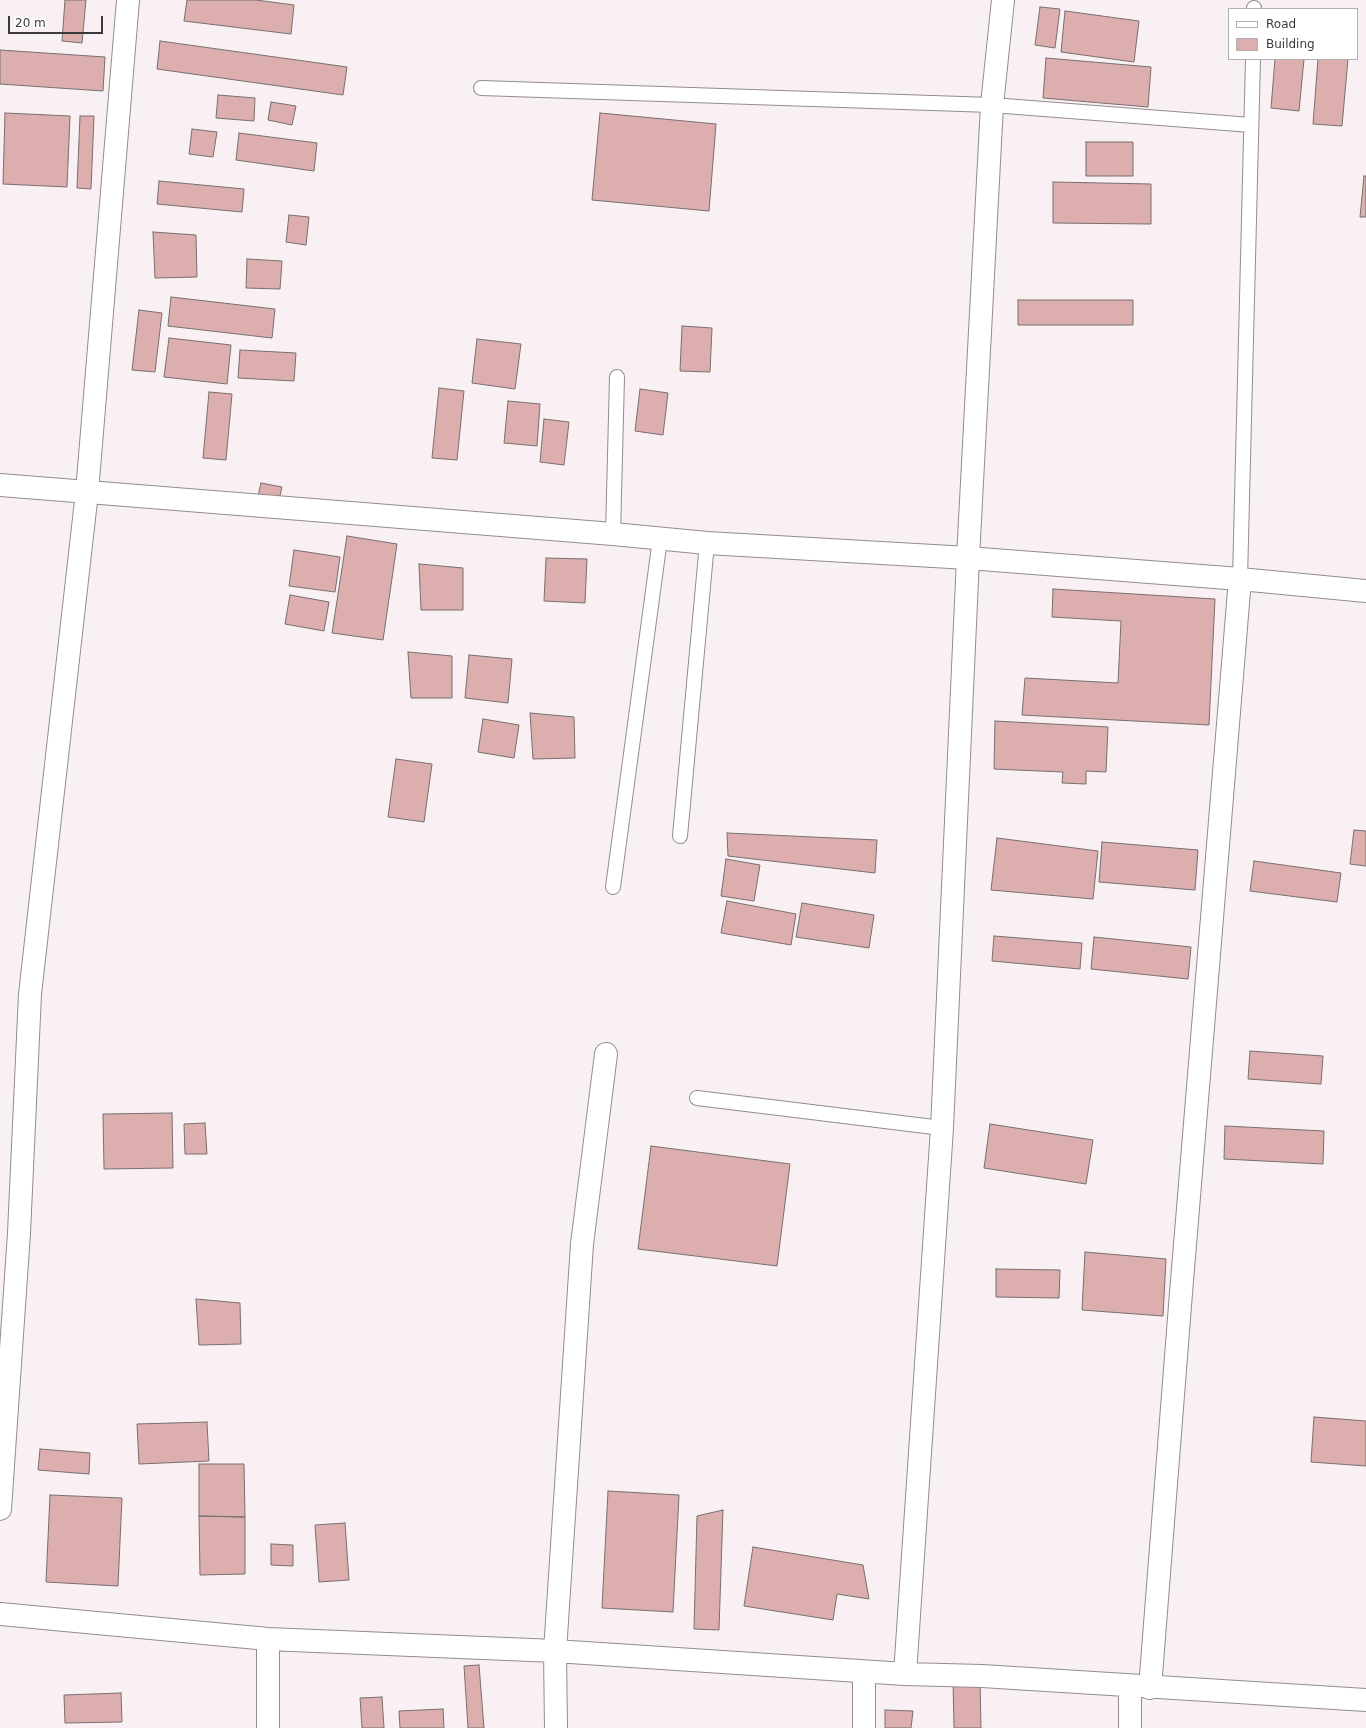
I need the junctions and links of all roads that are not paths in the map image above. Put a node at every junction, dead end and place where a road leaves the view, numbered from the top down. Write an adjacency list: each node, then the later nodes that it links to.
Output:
1 (128, 0): 9 (street)
2 (1003, 0): 5 (street)
3 (1253, 60): 6 (lane)
4 (481, 88): 5 (lane)
5 (992, 105): 6 (lane); 13 (street)
6 (1251, 125): 14 (lane)
7 (617, 377): 10 (lane)
8 (0, 485): 9 (street)
9 (87, 492): 10 (street); 21 (street)
10 (613, 534): 11 (street)
11 (660, 538): 12 (street); 17 (lane)
12 (706, 543): 13 (street); 16 (lane)
13 (968, 558): 14 (street); 20 (street)
14 (1240, 579): 15 (street); 27 (street)
15 (1366, 591)
16 (680, 836)
17 (613, 887)
18 (606, 1054): 24 (street)
19 (697, 1098): 20 (lane)
20 (942, 1128): 26 (street)
21 (0, 1509)
22 (0, 1614): 23 (street)
23 (268, 1639): 24 (street); 29 (street)
24 (555, 1651): 25 (street); 30 (street)
25 (864, 1672): 26 (street); 31 (street)
26 (905, 1674): 27 (street)
27 (1140, 1687): 28 (street); 32 (street)
28 (1366, 1700)
29 (268, 1728)
30 (556, 1728)
31 (864, 1728)
32 (1130, 1728)

